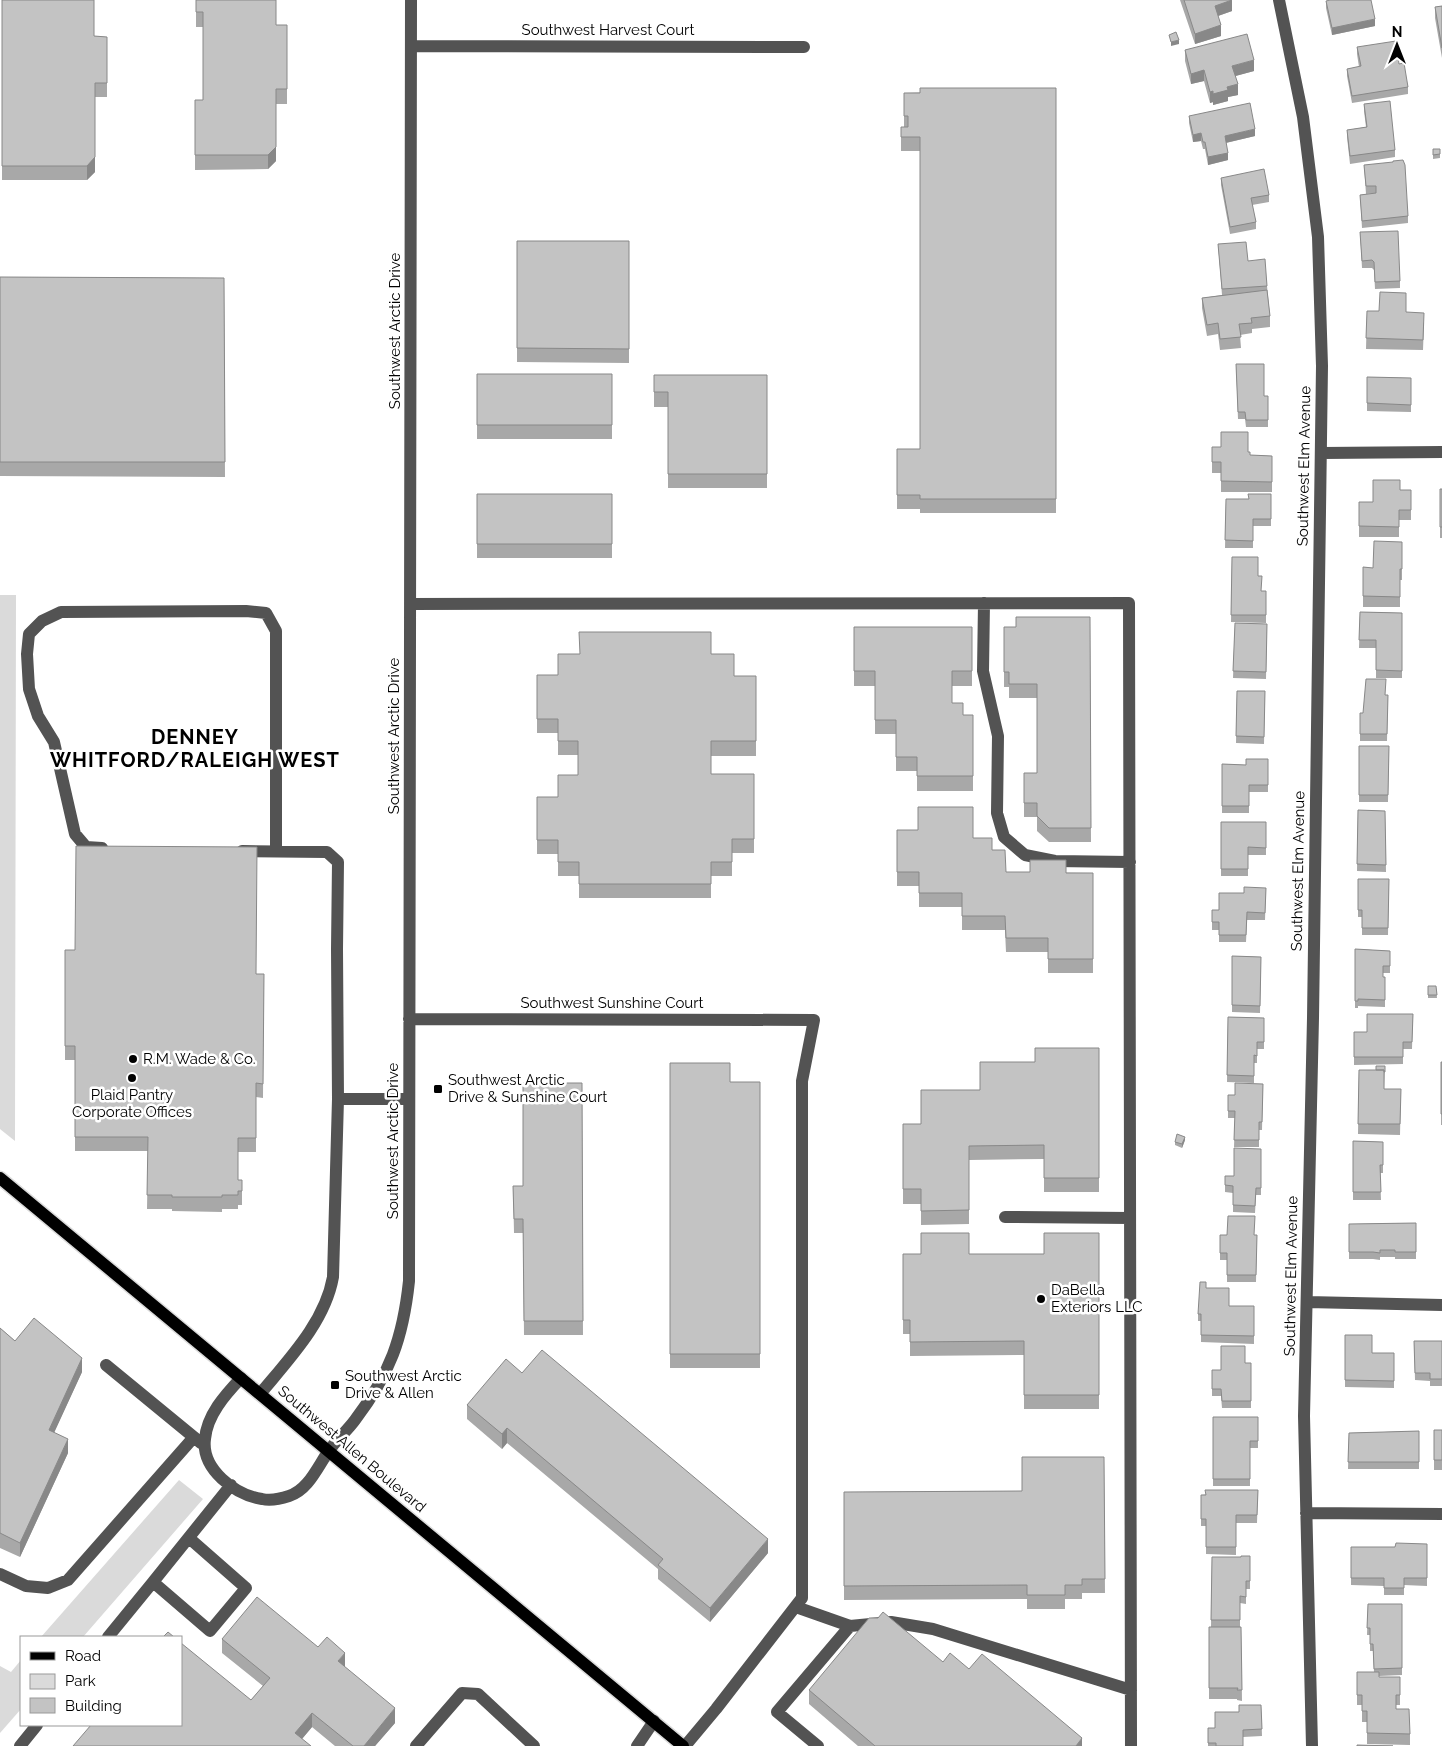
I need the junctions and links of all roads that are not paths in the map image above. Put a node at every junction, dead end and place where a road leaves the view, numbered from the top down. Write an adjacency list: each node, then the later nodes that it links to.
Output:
1 (411, 0): 3 (street, Southwest Arctic Drive)
2 (1279, 0): 6 (street, Southwest Elm Avenue)
3 (412, 46): 4 (street, Southwest Harvest Court); 8 (street, Southwest Arctic Drive)
4 (804, 47)
5 (1442, 452): 6 (street)
6 (1322, 453): 19 (street, Southwest Elm Avenue)
7 (984, 603): 8 (street); 12 (street); 12 (street)
8 (410, 604): 13 (street, Southwest Arctic Drive)
9 (115, 848): 11 (street)
10 (229, 850): 11 (street)
11 (276, 851): 14 (street)
12 (1130, 862): 18 (street)
13 (409, 1019): 15 (street, Southwest Arctic Drive); 33 (street, Southwest Sunshine Court)
14 (338, 1099): 15 (street); 23 (street)
15 (409, 1099): 26 (street, Southwest Arctic Drive)
16 (0, 1178): 22 (main road, Southwest Allen Boulevard)
17 (1005, 1217): 18 (street)
18 (1130, 1218): 36 (street)
19 (1306, 1302): 20 (street); 28 (street, Southwest Elm Avenue)
20 (1442, 1306)
21 (106, 1365): 24 (street)
22 (241, 1378): 23 (main road, Southwest Allen Boulevard); 25 (street)
23 (260, 1394): 26 (main road, Southwest Allen Boulevard)
24 (194, 1437): 25 (street); 31 (street)
25 (205, 1447): 27 (street)
26 (329, 1450): 27 (street); 37 (main road, Southwest Allen Boulevard)
27 (231, 1485): 30 (street)
28 (1306, 1513): 29 (street); 46 (street, Southwest Elm Avenue)
29 (1442, 1514)
30 (189, 1538): 32 (street); 32 (street)
31 (0, 1574)
32 (153, 1582): 35 (street)
33 (796, 1607): 34 (street); 43 (street)
34 (850, 1626): 36 (street); 44 (street)
35 (109, 1636)
36 (1131, 1690): 45 (street)
37 (654, 1721): 42 (street); 43 (main road, Southwest Allen Boulevard)
38 (36, 1726): 39 (street)
39 (20, 1746)
40 (416, 1746): 41 (street)
41 (534, 1746)
42 (637, 1746)
43 (684, 1746)
44 (818, 1746)
45 (1131, 1746)
46 (1312, 1746)

